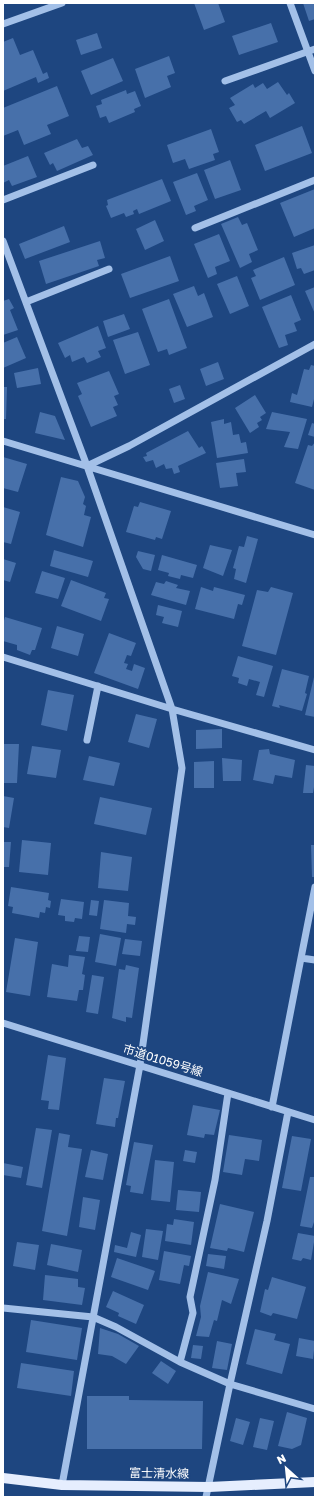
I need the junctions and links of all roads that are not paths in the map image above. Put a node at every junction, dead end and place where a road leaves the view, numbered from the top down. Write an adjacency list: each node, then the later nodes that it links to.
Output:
1 (62, 3): 3 (street)
2 (290, 3): 4 (street)
3 (3, 24)
4 (312, 51): 5 (street); 6 (street)
5 (315, 70)
6 (226, 81)
7 (93, 166): 9 (street)
8 (315, 180): 10 (street)
9 (3, 200)
10 (195, 228)
11 (3, 241): 13 (street)
12 (109, 269): 13 (street)
13 (26, 302): 16 (street)
14 (315, 344): 16 (street)
15 (3, 441): 16 (street)
16 (87, 466): 17 (street); 20 (street)
17 (315, 534)
18 (3, 657): 19 (street)
19 (98, 686): 20 (street); 21 (street)
20 (172, 708): 22 (street); 27 (street)
21 (87, 740)
22 (315, 750)
23 (315, 887): 24 (street)
24 (301, 958): 25 (street); 29 (street)
25 (315, 960)
26 (3, 1023): 27 (street, 市道01059号線)
27 (140, 1065): 28 (street, 市道01059号線); 33 (street)
28 (228, 1093): 29 (street, 市道01059号線); 34 (street)
29 (272, 1107): 30 (street, 市道01059号線)
30 (288, 1112): 31 (street, 市道01059号線); 35 (street)
31 (315, 1120)
32 (3, 1308): 33 (street)
33 (93, 1318): 34 (street); 39 (street)
34 (180, 1362): 35 (street)
35 (230, 1384): 36 (street); 40 (street)
36 (315, 1409)
37 (3, 1478): 39 (main road, 富士清水線)
38 (315, 1482): 40 (main road, 富士清水線)
39 (62, 1485): 40 (main road, 富士清水線)
40 (207, 1492)

